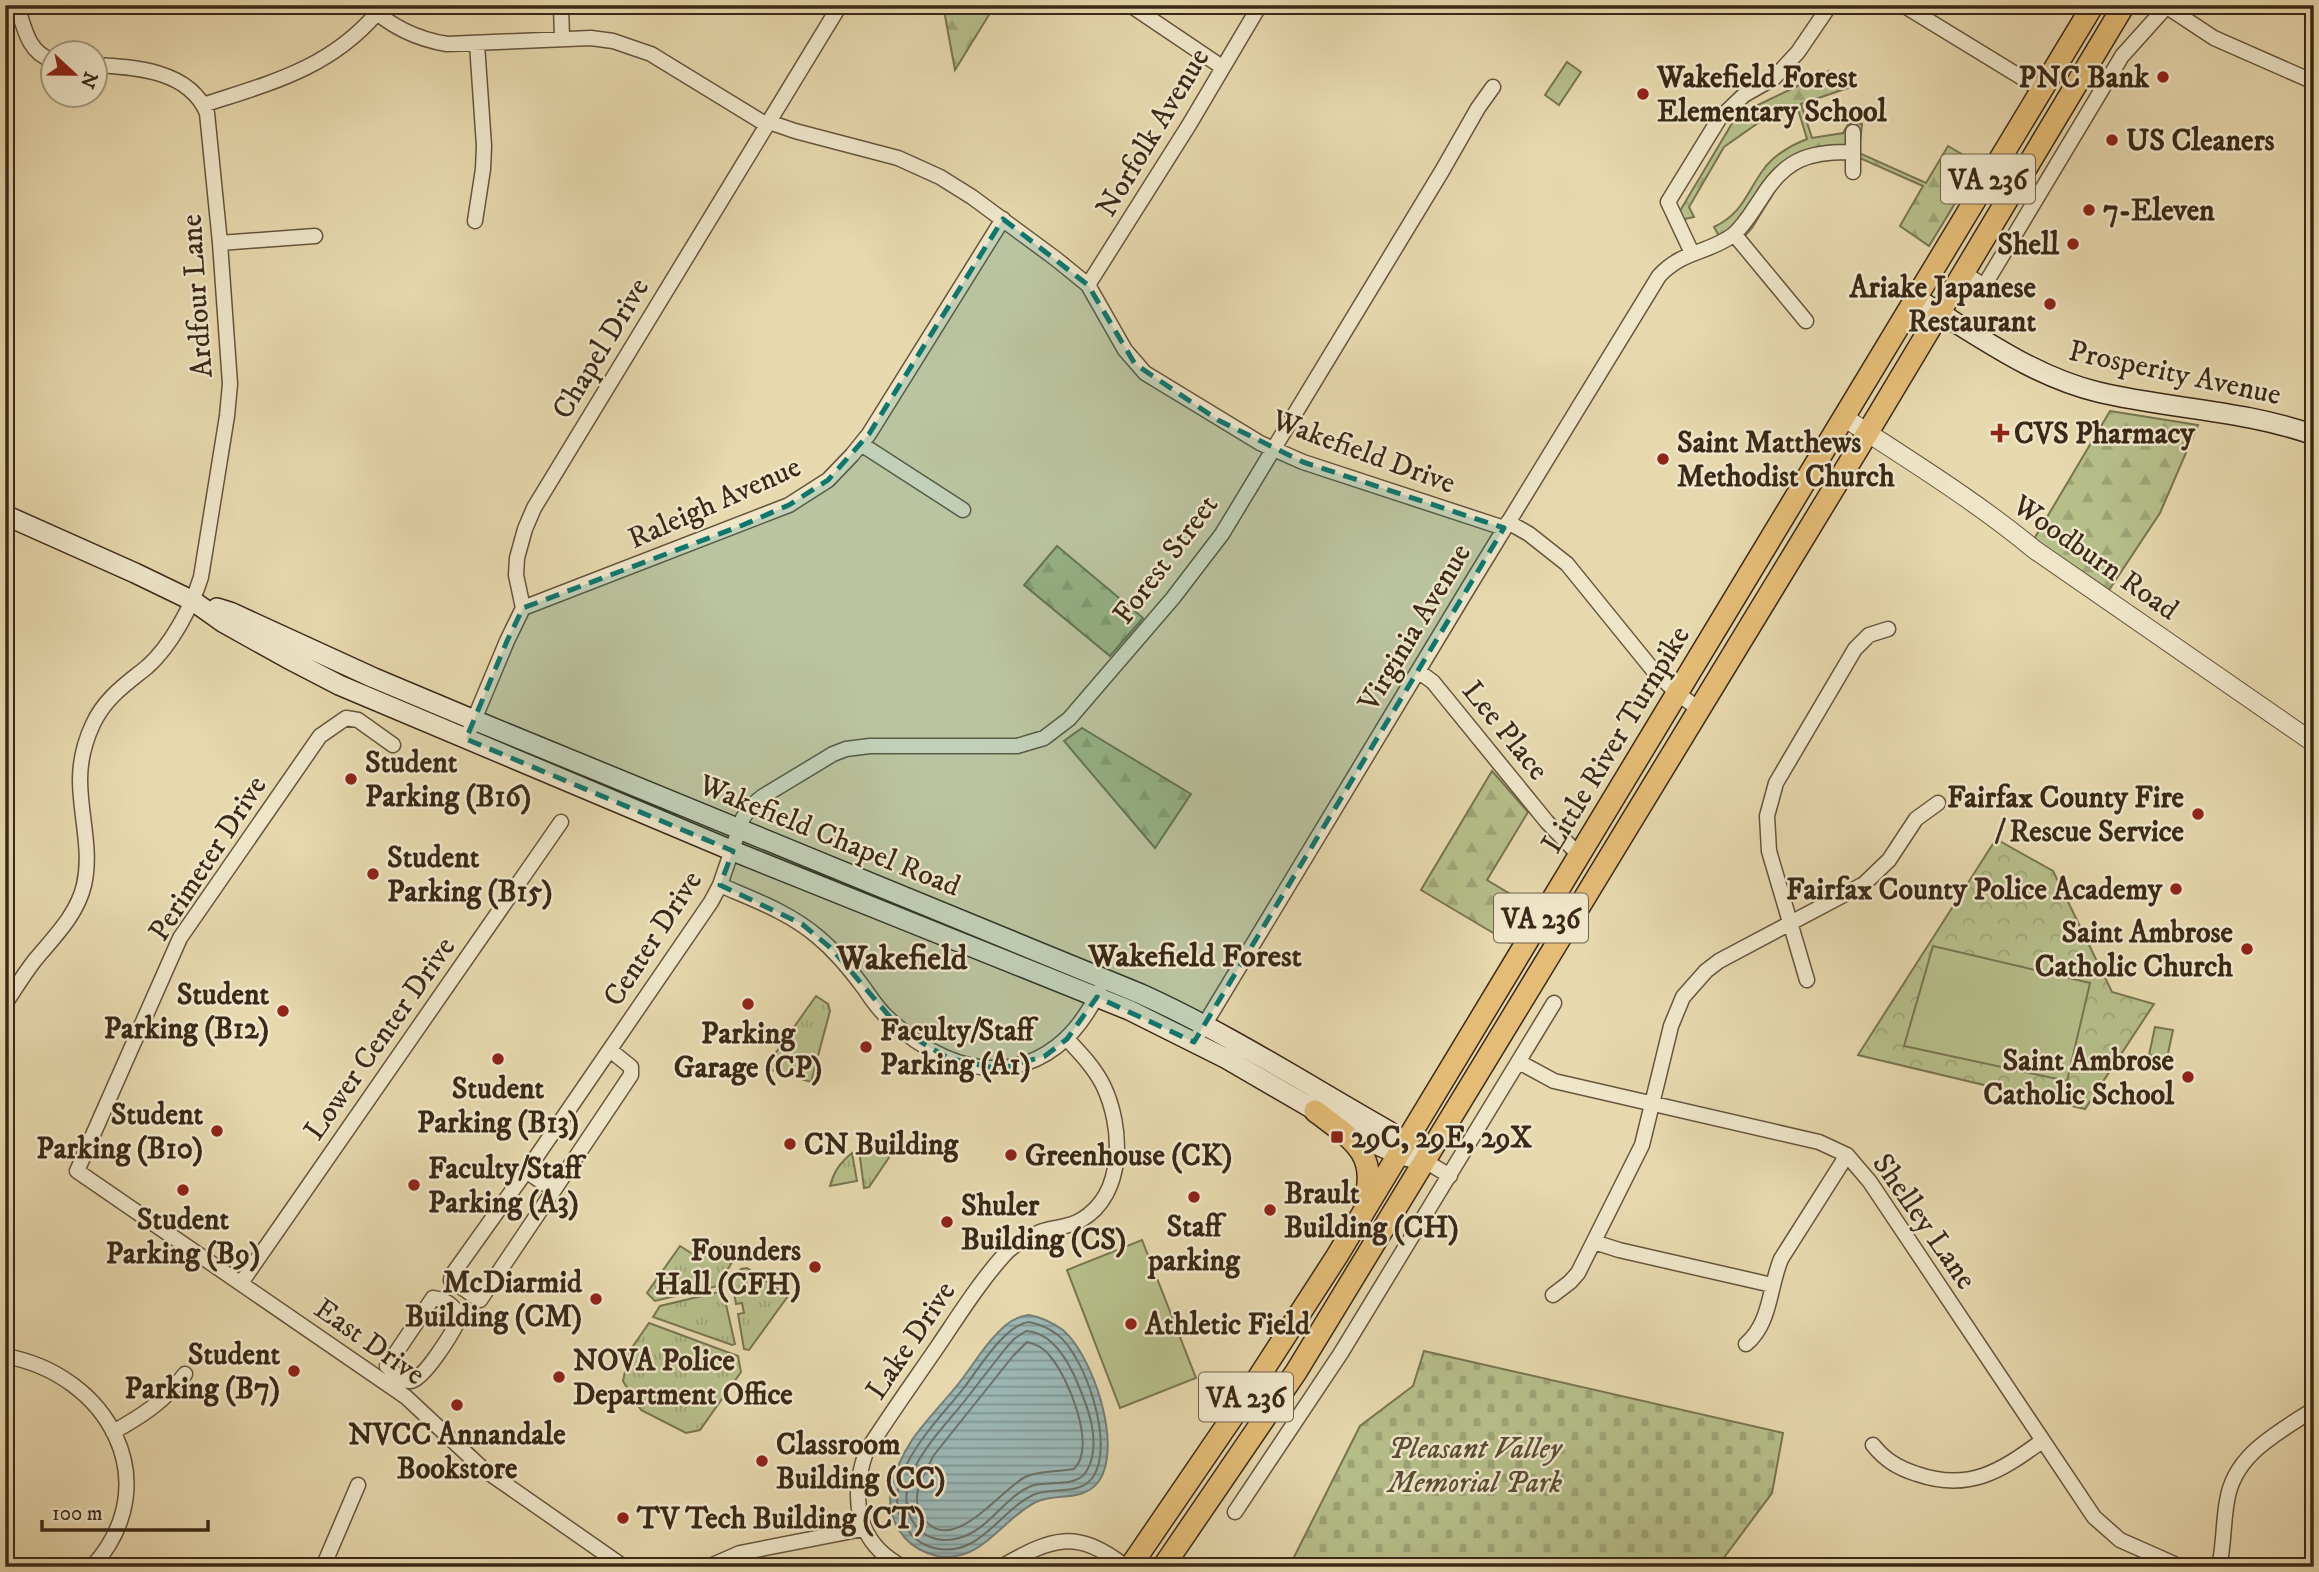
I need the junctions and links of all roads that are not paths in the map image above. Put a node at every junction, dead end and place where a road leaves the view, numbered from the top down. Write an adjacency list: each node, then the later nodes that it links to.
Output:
1 (17, 5): 14 (street)
2 (561, 5): 12 (street)
3 (840, 5): 21 (street, Chapel Drive)
4 (1130, 5): 16 (street)
5 (1260, 5): 16 (street, Norfolk Avenue)
6 (1830, 5): 30 (street)
7 (1903, 5): 19 (street)
8 (2093, 5): 19 (main road, Little River Turnpike / VA 236)
9 (2124, 5): 31 (main road, Little River Turnpike / VA 236)
10 (2165, 6): 17 (street); 31 (street)
11 (372, 9): 13 (street, Wakefield Drive); 20 (street)
12 (562, 39): 13 (street, Wakefield Drive); 21 (street, Wakefield Drive)
13 (477, 44): 26 (street)
14 (38, 53)
15 (108, 66): 20 (street)
16 (1222, 67): 32 (street, Norfolk Avenue)
17 (2314, 82)
18 (1493, 87): 40 (street, Forest Street)
19 (2042, 90): 33 (main road, Little River Turnpike / VA 236)
20 (203, 105): 29 (street, Ardfour Lane)
21 (768, 123): 25 (street, Wakefield Drive); 45 (street, Chapel Drive)
22 (1853, 132): 23 (street)
23 (1852, 152): 24 (street); 27 (street)
24 (1853, 172)
25 (1003, 219): 32 (street, Wakefield Drive); 39 (street, Raleigh Avenue)
26 (475, 220)
27 (1734, 234): 30 (street, Virginia Avenue); 35 (street)
28 (315, 236): 29 (street)
29 (220, 243): 44 (street, Ardfour Lane)
30 (1692, 253): 43 (street, Virginia Avenue)
31 (1963, 272): 34 (main road, Little River Turnpike / VA 236)
32 (1088, 285): 40 (street, Wakefield Drive)
33 (1917, 299): 34 (main road, Prosperity Avenue); 36 (main road, Little River Turnpike / VA 236)
34 (1939, 312): 37 (main road, Little River Turnpike / VA 236); 38 (main road, Prosperity Avenue)
35 (1806, 321)
36 (1845, 418): 37 (street, Woodburn Road); 48 (main road, Little River Turnpike / VA 236)
37 (1867, 433): 49 (main road, Little River Turnpike / VA 236); 52 (street, Woodburn Road)
38 (2314, 435)
39 (861, 444): 41 (street); 45 (street, Raleigh Avenue)
40 (1274, 449): 43 (street, Wakefield Drive); 56 (street, Forest Street)
41 (964, 510)
42 (5, 515): 44 (main road, Wakefield Chapel Road)
43 (1506, 525): 47 (street, Virginia Avenue); 48 (street, Wakefield Drive)
44 (193, 601): 50 (main road, Wakefield Chapel Road); 51 (main road, Wakefield Chapel Road); 63 (street, Ardfour Lane)
45 (523, 608): 50 (street)
46 (1888, 629): 60 (street)
47 (1418, 671): 58 (street, Lee Place); 67 (street, Virginia Avenue)
48 (1678, 694): 49 (street, Wakefield Drive); 58 (main road, Little River Turnpike / VA 236)
49 (1699, 709): 76 (main road, Little River Turnpike / VA 236)
50 (474, 720): 51 (street); 56 (main road, Wakefield Chapel Road)
51 (466, 739): 57 (main road, Wakefield Chapel Road)
52 (2314, 743)
53 (393, 745): 78 (street, Perimeter Drive)
54 (1938, 803): 60 (street)
55 (561, 822): 83 (street, Lower Center Drive)
56 (738, 831): 57 (street, Forest Street); 61 (main road, Wakefield Chapel Road)
57 (733, 851): 59 (street, Center Drive); 64 (main road, Wakefield Chapel Road)
58 (1579, 855): 74 (main road, Little River Turnpike / VA 236)
59 (720, 886): 68 (street); 70 (street, Center Drive)
60 (1790, 924): 62 (street); 72 (street)
61 (1105, 979): 64 (street); 67 (main road, Wakefield Chapel Road)
62 (1807, 980)
63 (10, 986): 66 (street, Ardfour Lane)
64 (1097, 997): 68 (street); 69 (main road, Wakefield Chapel Road)
65 (1554, 1003): 71 (street)
66 (5, 1004)
67 (1204, 1024): 69 (street, Virginia Avenue); 74 (main road, Wakefield Chapel Road)
68 (1067, 1039): 98 (street, Lake Drive)
69 (1194, 1042): 73 (main road, Wakefield Chapel Road)
70 (610, 1050): 77 (street, Center Drive); 80 (street, Center Drive)
71 (1519, 1062): 72 (street, Shelley Lane); 79 (street)
72 (1653, 1104): 75 (street, Shelley Lane); 82 (street)
73 (1315, 1111): 74 (main road, Wakefield Chapel Road); 81 (main road)
74 (1402, 1148): 76 (main road, Wakefield Chapel Road); 81 (main road, Little River Turnpike / VA 236)
75 (1847, 1155): 84 (street); 94 (street, Shelley Lane)
76 (1425, 1161): 79 (street, Wakefield Chapel Road); 106 (main road, Little River Turnpike / VA 236)
77 (532, 1163): 80 (street); 80 (street, Center Drive)
78 (76, 1171): 83 (street, East Drive)
79 (1450, 1176): 97 (street)
80 (554, 1190)
81 (1356, 1224): 105 (main road, Little River Turnpike / VA 236)
82 (1594, 1242): 84 (street); 85 (street)
83 (241, 1283): 88 (street, East Drive)
84 (1772, 1285): 86 (street)
85 (1553, 1295)
86 (1746, 1344)
87 (5, 1356): 93 (street)
88 (383, 1371): 90 (street); 90 (street); 91 (street, East Drive)
89 (185, 1374): 93 (street)
90 (411, 1381): 91 (street)
91 (406, 1397): 101 (street, East Drive)
92 (2314, 1409): 108 (street)
93 (113, 1432): 99 (street)
94 (2042, 1441): 95 (street); 107 (street, Shelley Lane)
95 (1873, 1445)
96 (358, 1485): 100 (street)
97 (1235, 1512)
98 (863, 1529): 102 (street); 103 (street)
99 (92, 1567)
100 (323, 1567)
101 (624, 1567)
102 (708, 1567)
103 (903, 1567)
104 (1002, 1567): 105 (street)
105 (1128, 1567)
106 (1163, 1567)
107 (2180, 1567)
108 (2219, 1567)

